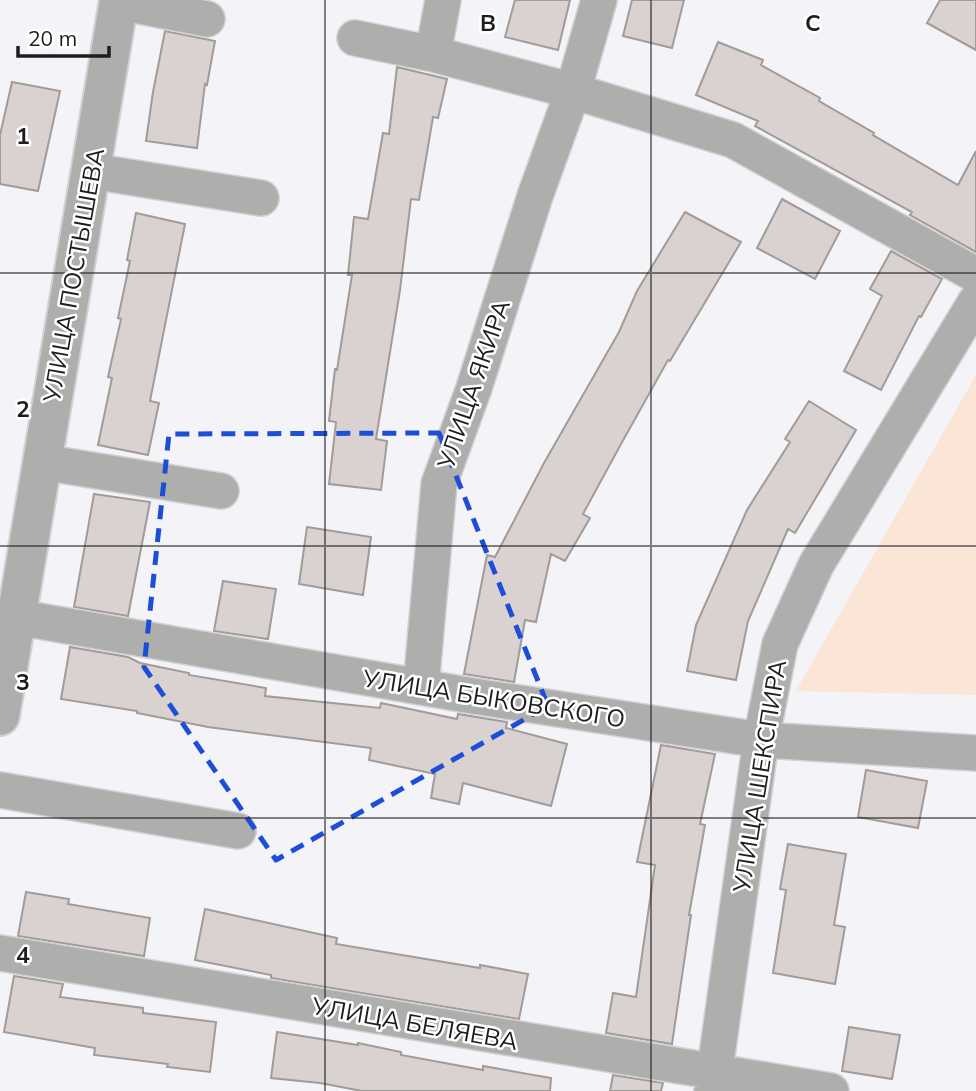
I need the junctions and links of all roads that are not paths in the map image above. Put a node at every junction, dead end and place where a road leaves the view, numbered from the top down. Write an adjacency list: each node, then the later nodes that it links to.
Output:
1 (443, 0): 6 (street)
2 (599, 0): 7 (street, УЛИЦА ЯКИРА)
3 (119, 1): 4 (street); 8 (street, УЛИЦА ПОСТЫШЕВА)
4 (206, 19)
5 (355, 38): 6 (street)
6 (433, 54): 7 (street)
7 (573, 91): 10 (street); 15 (street, УЛИЦА ЯКИРА)
8 (91, 171): 9 (street); 12 (street, УЛИЦА ПОСТЫШЕВА)
9 (261, 198)
10 (976, 275)
11 (976, 301): 17 (street, УЛИЦА ШЕКСПИРА)
12 (42, 462): 13 (street); 14 (street, УЛИЦА ПОСТЫШЕВА)
13 (221, 491)
14 (16, 617): 15 (street, УЛИЦА БЫКОВСКОГО); 16 (street, УЛИЦА ПОСТЫШЕВА)
15 (421, 687): 17 (street, УЛИЦА БЫКОВСКОГО)
16 (0, 716)
17 (761, 740): 18 (street, УЛИЦА БЫКОВСКОГО); 22 (street, УЛИЦА ШЕКСПИРА)
18 (976, 753)
19 (0, 790): 20 (street)
20 (238, 831)
21 (0, 953): 22 (street, УЛИЦА БЕЛЯЕВА)
22 (713, 1082): 23 (street, УЛИЦА БЕЛЯЕВА)
23 (831, 1091)

